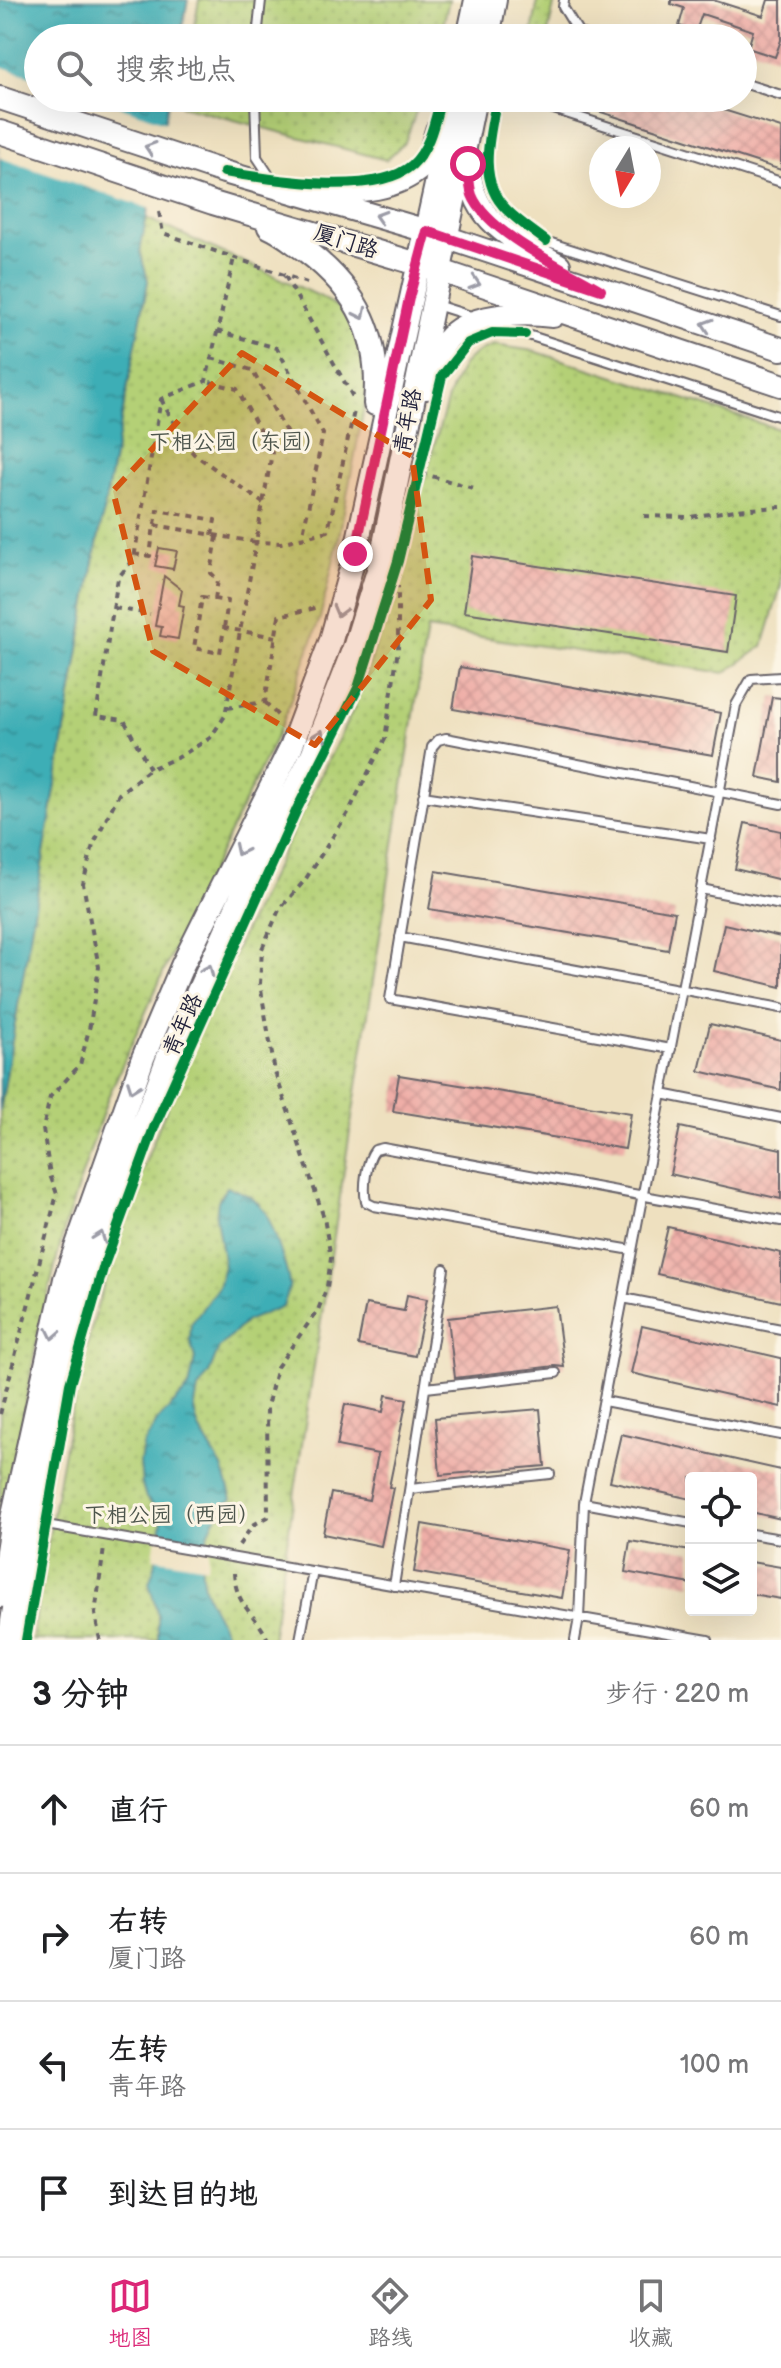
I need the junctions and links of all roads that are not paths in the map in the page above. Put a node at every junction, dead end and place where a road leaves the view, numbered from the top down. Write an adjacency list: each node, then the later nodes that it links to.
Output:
1 (261, 0): 4 (lane)
2 (495, 0): 5 (street)
3 (564, 0): 6 (lane)
4 (258, 24)
5 (481, 24)
6 (573, 24)
7 (757, 87): 8 (lane)
8 (781, 95)
9 (0, 98): 10 (street, 厦门路, one-way to 9)
10 (24, 106)
11 (42, 112): 20 (street, 厦门路, one-way to 11)
12 (255, 112): 20 (lane)
13 (443, 112): 20 (street)
14 (453, 112): 23 (street, 青年路)
15 (471, 112): 23 (street, 青年路)
16 (473, 112): 22 (street)
17 (563, 112): 19 (lane)
18 (0, 132): 21 (street, 厦门路)
19 (781, 182)
20 (287, 189): 23 (street, 厦门路, one-way to 20)
21 (213, 203): 24 (street, 厦门路); 33 (street, one-way to 33)
22 (496, 225): 25 (street); 27 (lane)
23 (436, 234): 24 (street, 青年路); 25 (street, 厦门路)
24 (428, 267): 26 (street, 青年路); 29 (street, 厦门路, one-way to 29)
25 (601, 290): 30 (street, 厦门路, one-way to 25)
26 (420, 301): 28 (lane); 33 (street, 青年路); 34 (street, 青年路)
27 (781, 316)
28 (483, 320): 29 (street); 32 (lane); 34 (street)
29 (594, 322): 31 (street, 厦门路)
30 (781, 349)
31 (781, 385)
32 (781, 417)
33 (367, 498): 61 (street, 青年路, one-way to 61)
34 (391, 514): 61 (street, 青年路, one-way to 34)
35 (781, 677): 36 (lane)
36 (719, 792): 37 (lane); 38 (lane); 39 (lane)
37 (423, 796): 39 (lane); 42 (lane)
38 (781, 804)
39 (711, 839): 40 (lane)
40 (701, 889): 41 (lane); 43 (lane)
41 (781, 905)
42 (400, 937): 43 (lane); 45 (lane)
43 (682, 989): 44 (lane); 45 (lane)
44 (781, 1008)
45 (671, 1049): 46 (lane)
46 (662, 1094): 47 (lane); 48 (lane)
47 (781, 1118)
48 (643, 1194): 49 (lane); 50 (lane); 50 (lane)
49 (781, 1221)
50 (632, 1250): 52 (lane)
51 (444, 1269): 55 (lane)
52 (623, 1298): 53 (lane); 56 (lane)
53 (781, 1329)
54 (556, 1373): 55 (lane)
55 (426, 1388): 59 (lane)
56 (604, 1401): 57 (lane); 60 (lane)
57 (781, 1435)
58 (550, 1474): 59 (lane)
59 (410, 1489): 66 (lane)
60 (584, 1503): 62 (lane); 68 (lane)
61 (20, 1520): 65 (lane); 67 (street, 青年路); 69 (street, 青年路)
62 (685, 1522)
63 (757, 1535): 64 (lane)
64 (781, 1539)
65 (313, 1571): 66 (lane); 70 (lane)
66 (394, 1586): 68 (lane)
67 (0, 1596)
68 (579, 1618): 71 (lane); 72 (lane)
69 (9, 1640)
70 (300, 1640)
71 (575, 1640)
72 (708, 1640)

